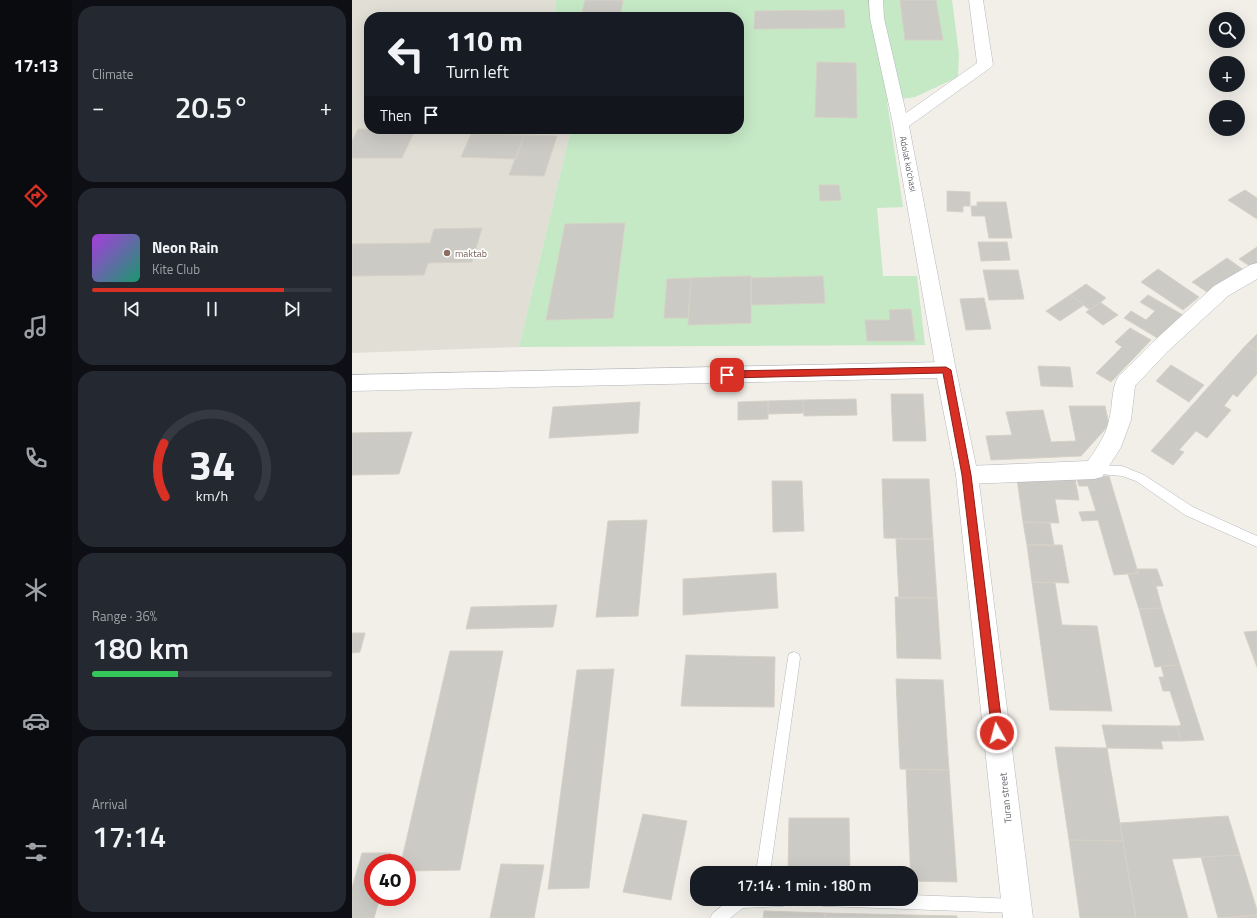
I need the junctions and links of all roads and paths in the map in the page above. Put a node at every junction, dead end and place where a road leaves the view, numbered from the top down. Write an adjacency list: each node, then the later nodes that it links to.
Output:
1 (876, 0): 3 (street)
2 (976, 0): 3 (street, Adolat ko'chasi)
3 (901, 124): 5 (street, Adolat ko'chasi)
4 (1257, 270): 7 (street)
5 (946, 370): 6 (street); 8 (street, Turan street)
6 (352, 383)
7 (1094, 470): 8 (street); 9 (lane)
8 (967, 475): 14 (street, Turan street)
9 (1257, 542)
10 (794, 658): 11 (lane)
11 (764, 866)
12 (918, 905): 14 (lane)
13 (734, 906): 15 (lane)
14 (1018, 912)
15 (718, 918)

